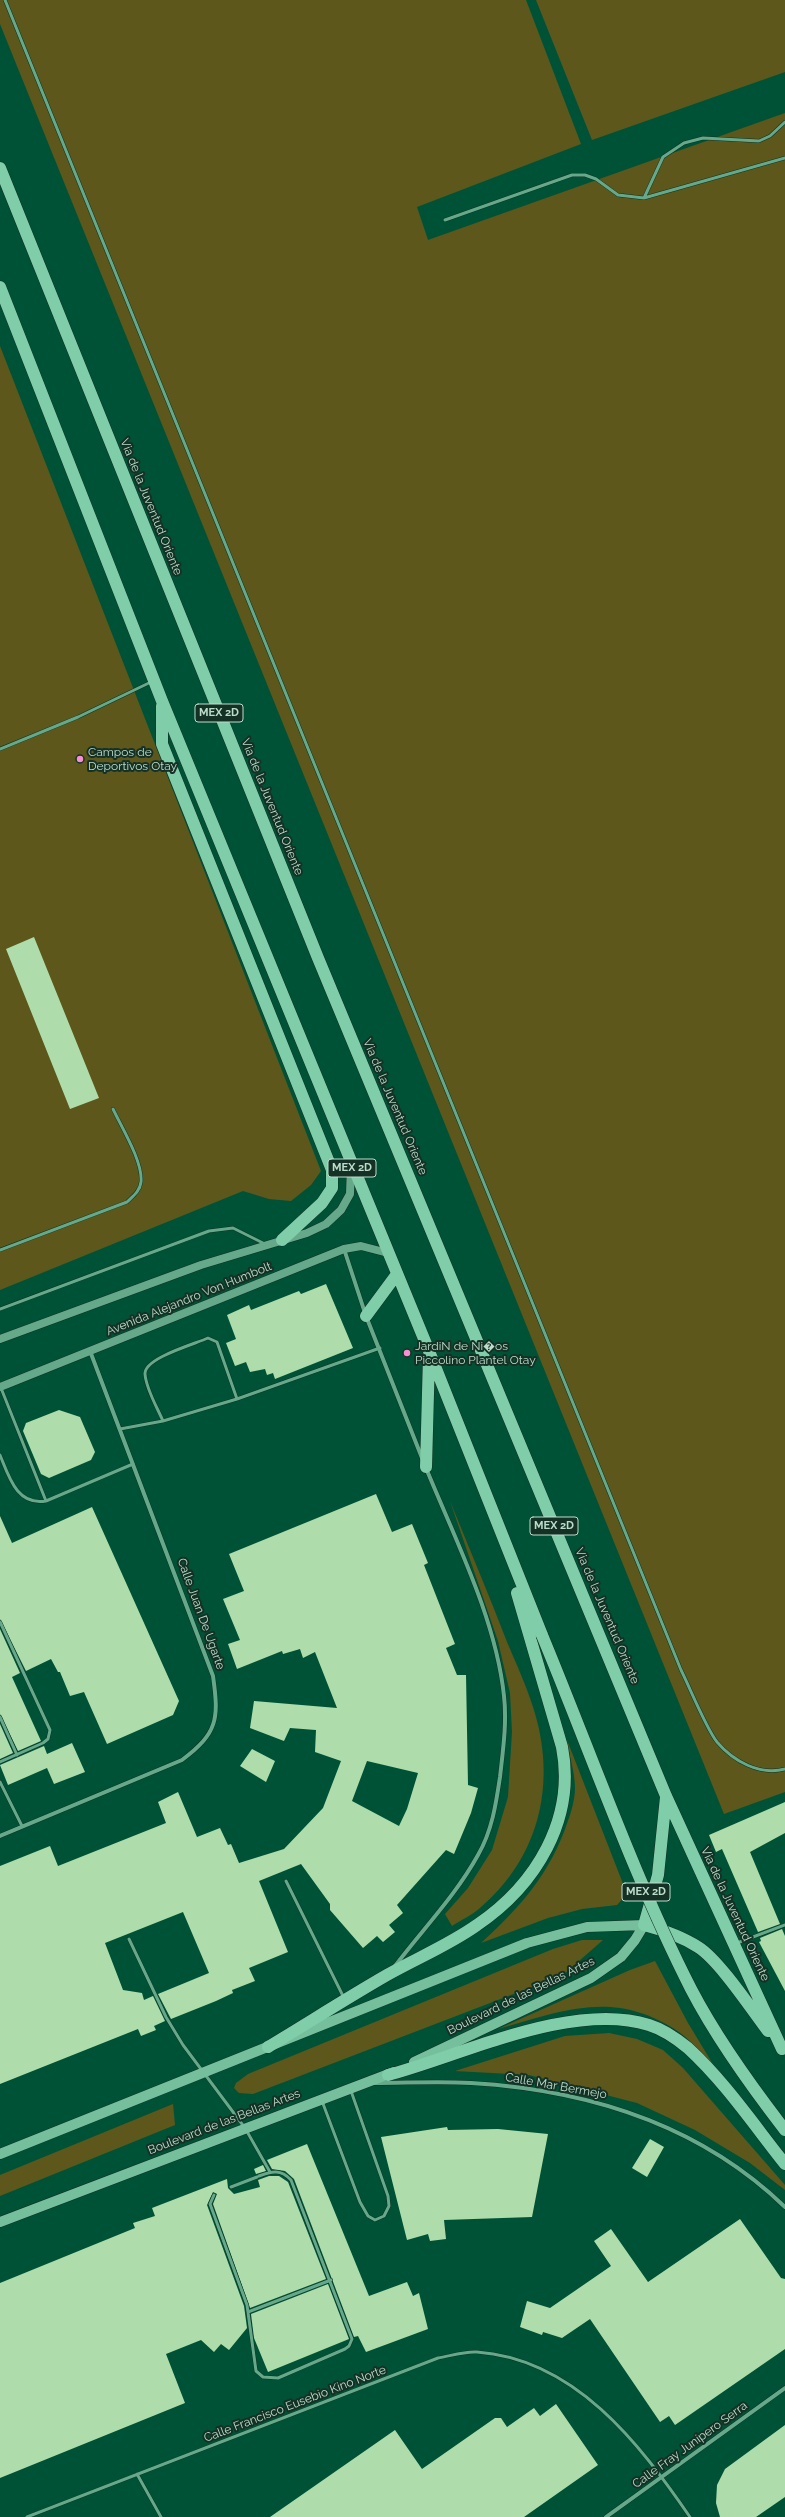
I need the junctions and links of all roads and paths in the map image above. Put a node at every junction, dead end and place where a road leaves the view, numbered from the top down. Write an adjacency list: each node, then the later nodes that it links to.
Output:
1 (5, 0): 38 (lane)
2 (785, 122): 5 (lane)
3 (785, 158): 5 (lane)
4 (0, 168): 40 (highway, Via de la Juventud Oriente / MEX 2D)
5 (644, 198): 6 (lane)
6 (445, 220)
7 (0, 287): 8 (highway, MEX 2D)
8 (154, 680): 9 (highway, MEX 2D); 10 (lane)
9 (162, 701): 12 (highway, MEX 2D); 13 (highway)
10 (0, 749)
11 (113, 1109): 16 (lane)
12 (351, 1165): 13 (main road, Avenida Alejandro Von Humbolt); 17 (highway, MEX 2D)
13 (282, 1240): 14 (main road, Avenida Alejandro Von Humbolt)
14 (266, 1245): 19 (lane); 21 (main road, Avenida Alejandro Von Humbolt)
15 (344, 1249): 17 (main road, Avenida Alejandro Von Humbolt); 20 (street); 24 (main road, Avenida Alejandro Von Humbolt)
16 (0, 1250)
17 (388, 1253): 18 (highway, MEX 2D)
18 (397, 1274): 20 (highway); 23 (highway, MEX 2D)
19 (0, 1309)
20 (366, 1316): 22 (street)
21 (0, 1339)
22 (380, 1348): 26 (lane); 31 (street)
23 (429, 1351): 31 (highway); 33 (highway, MEX 2D)
24 (90, 1352): 25 (main road, Avenida Alejandro Von Humbolt); 28 (street, Calle Juan De Ugarte)
25 (0, 1387): 32 (lane)
26 (237, 1399): 27 (lane); 27 (lane)
27 (163, 1421): 28 (lane)
28 (120, 1429): 30 (street, Calle Juan De Ugarte)
29 (0, 1455): 32 (lane)
30 (133, 1464): 32 (lane); 41 (street, Calle Juan De Ugarte)
31 (426, 1467): 48 (street)
32 (46, 1501)
33 (496, 1525): 48 (highway); 59 (highway, MEX 2D, bridge)
34 (0, 1622): 36 (lane)
35 (0, 1717): 36 (lane)
36 (17, 1755): 37 (lane)
37 (0, 1762)
38 (785, 1769)
39 (0, 1782): 41 (lane)
40 (666, 1796): 44 (highway); 47 (highway, Via de la Juventud Oriente / MEX 2D)
41 (22, 1826): 42 (street, Calle Juan De Ugarte)
42 (0, 1836)
43 (286, 1881): 49 (lane)
44 (644, 1925): 50 (main road); 52 (highway); 54 (main road, Boulevard de las Bellas Artes)
45 (785, 1925): 47 (lane)
46 (129, 1939): 53 (lane)
47 (733, 1944): 52 (highway, Via de la Juventud Oriente / MEX 2D)
48 (388, 1975): 49 (highway)
49 (346, 2000): 50 (lane); 51 (highway)
50 (352, 2014): 51 (main road)
51 (268, 2047): 53 (main road)
52 (783, 2051)
53 (203, 2071): 58 (lane); 60 (main road)
54 (388, 2075): 55 (main road, Boulevard de las Bellas Artes); 61 (highway)
55 (366, 2083): 56 (main road, Boulevard de las Bellas Artes); 65 (street, Calle Mar Bermejo)
56 (351, 2089): 57 (main road, Boulevard de las Bellas Artes); 57 (lane)
57 (322, 2100): 58 (main road, Boulevard de las Bellas Artes)
58 (245, 2128): 62 (lane); 66 (main road, Boulevard de las Bellas Artes)
59 (785, 2130)
60 (0, 2154)
61 (785, 2164)
62 (270, 2172): 63 (lane); 67 (lane)
63 (231, 2187)
64 (214, 2196): 68 (lane)
65 (785, 2207)
66 (0, 2222)
67 (331, 2280): 68 (lane); 68 (lane)
68 (248, 2312)
69 (785, 2388): 71 (street, Calle Fray Junípero Serra)
70 (137, 2474): 71 (lane, Calle Francisco Eusebio Kino Norte); 72 (lane, Calle Francisco Eusebio Kino Norte); 73 (lane)
71 (662, 2477): 74 (street, Calle Fray Junípero Serra); 75 (lane, Calle Francisco Eusebio Kino Norte)
72 (26, 2517)
73 (161, 2517)
74 (606, 2517)
75 (690, 2517)

